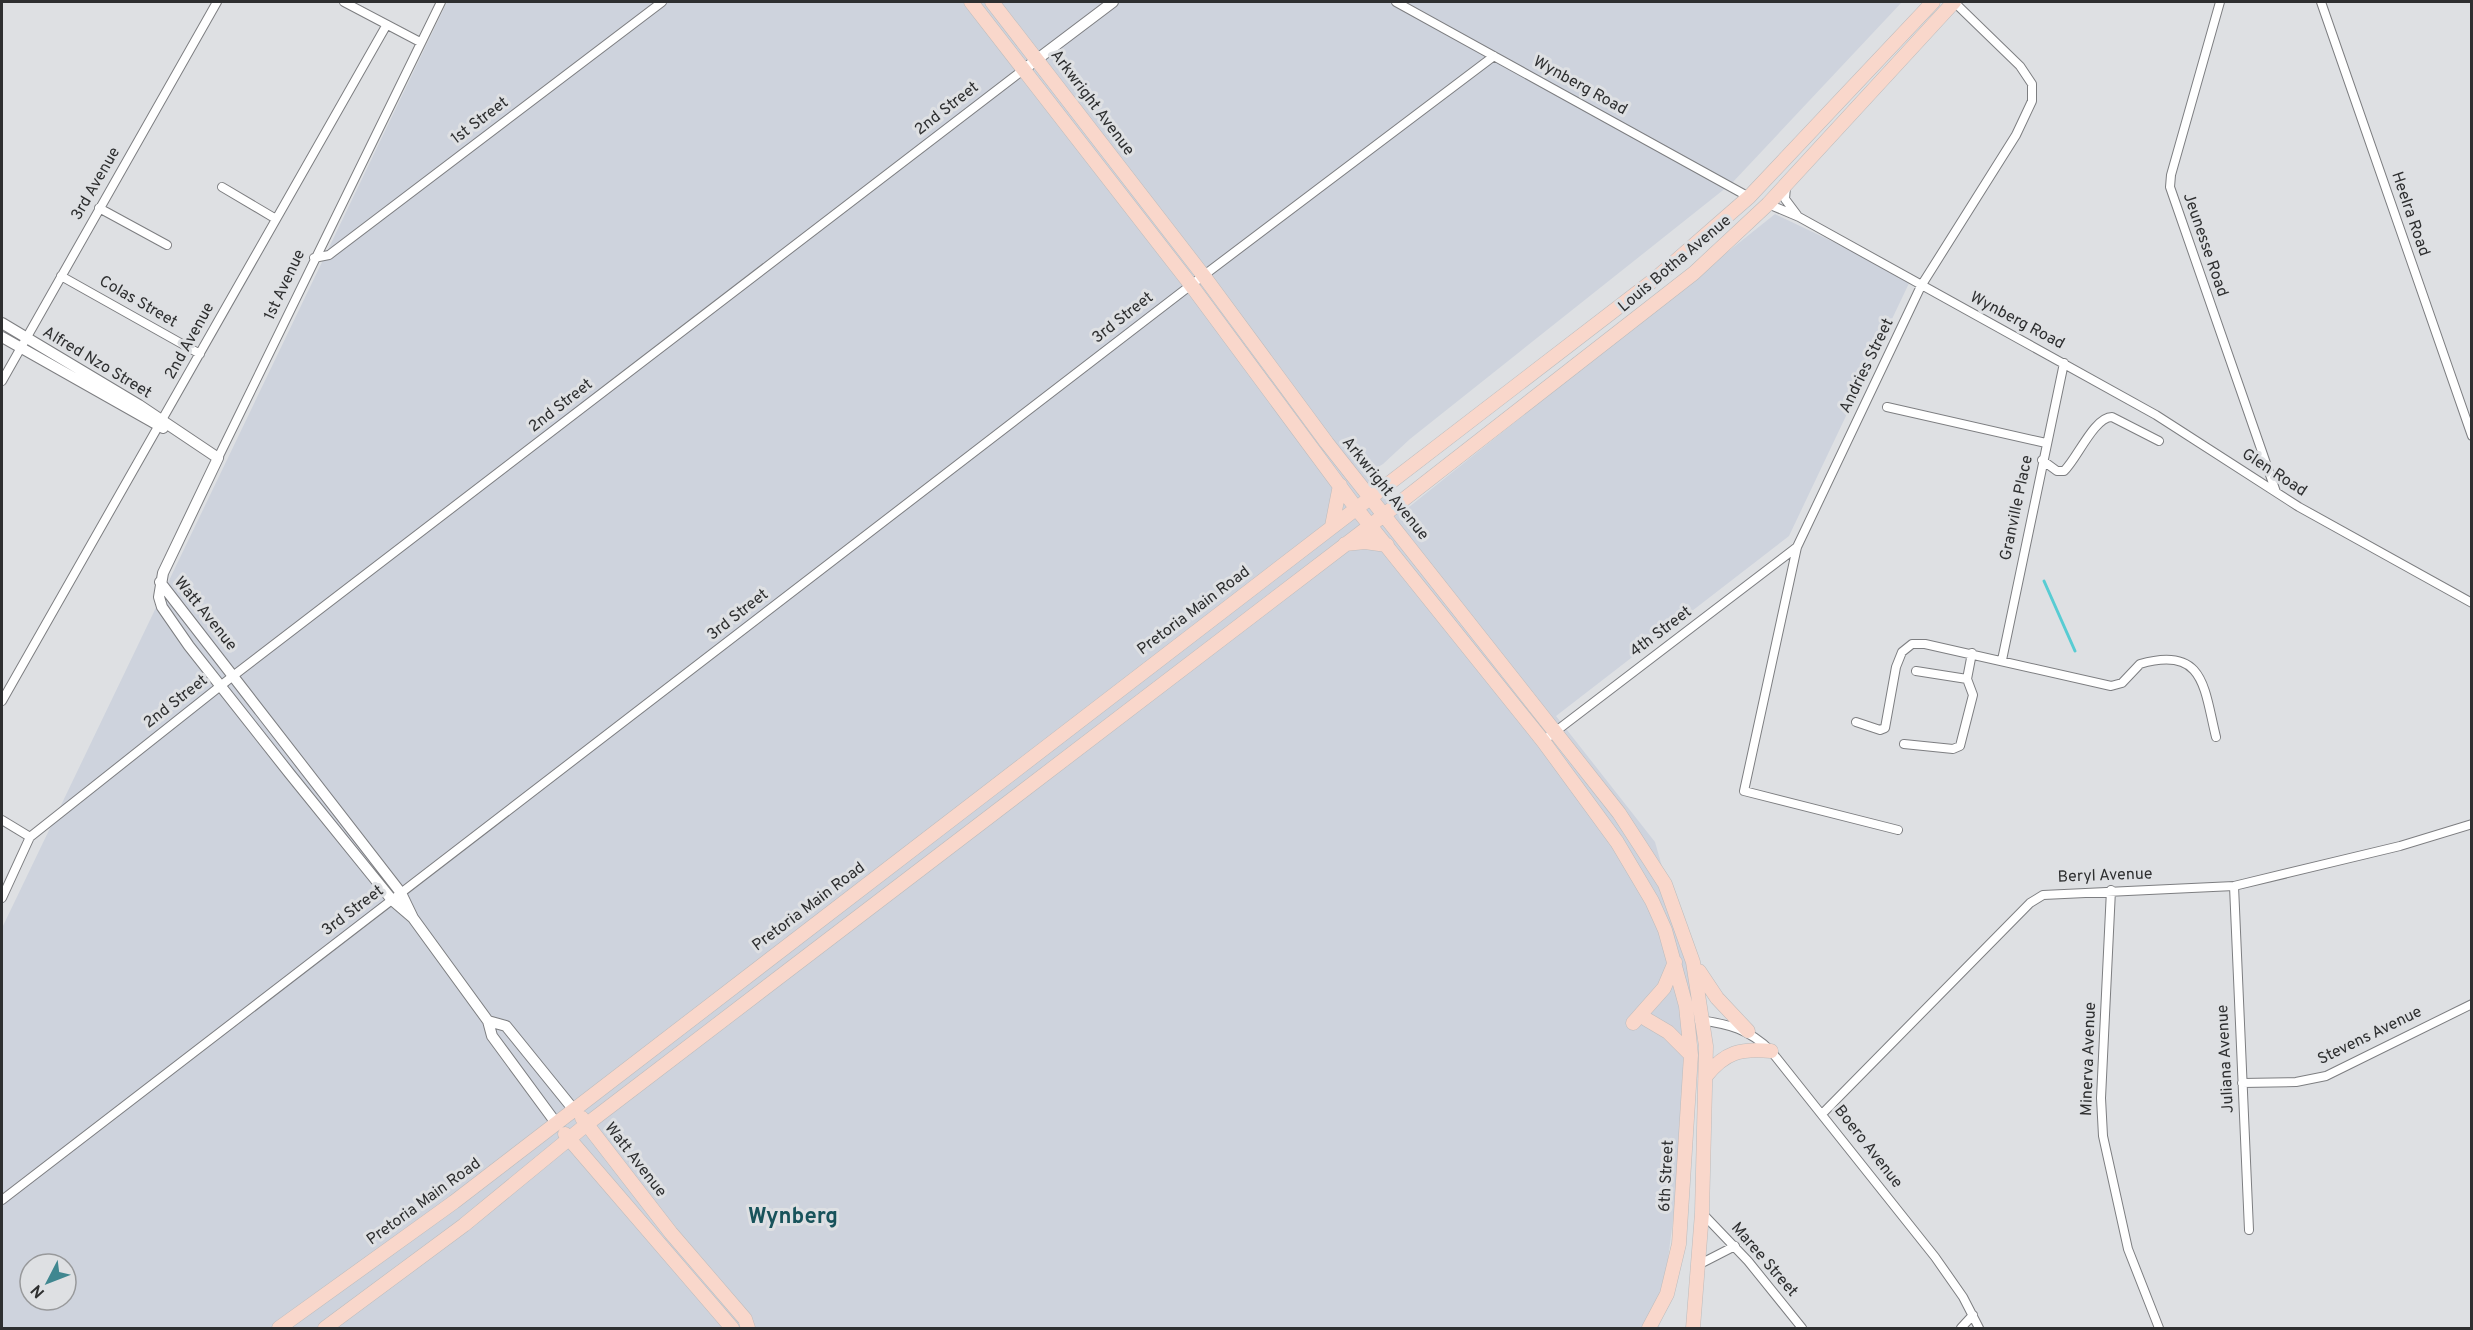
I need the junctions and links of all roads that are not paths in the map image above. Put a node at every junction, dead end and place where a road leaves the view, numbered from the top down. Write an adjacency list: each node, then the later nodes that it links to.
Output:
1 (217, 2): 22 (street, 3rd Avenue)
2 (344, 2): 13 (street)
3 (441, 2): 14 (street, 1st Avenue)
4 (662, 2): 26 (street, 1st Street)
5 (971, 2): 17 (main road, Arkwright Avenue)
6 (992, 2): 16 (main road, Arkwright Avenue)
7 (1113, 2): 16 (street, 2nd Street)
8 (1396, 2): 15 (street, Wynberg Road)
9 (1934, 2): 20 (main road, Louis Botha Avenue)
10 (1954, 2): 18 (main road, Louis Botha Avenue); 30 (street, Andries Street)
11 (2220, 2): 46 (street, Jeunesse Road)
12 (2321, 2): 40 (street, Heelra Road)
13 (386, 26): 14 (street); 24 (street, 2nd Avenue)
14 (420, 42): 26 (street, 1st Avenue)
15 (1494, 56): 20 (street, Wynberg Road); 27 (street, 3rd Street)
16 (1038, 58): 17 (street, 2nd Street); 27 (main road, Arkwright Avenue)
17 (1023, 70): 29 (main road, Arkwright Avenue); 60 (street, 2nd Street)
18 (1789, 181): 21 (main road, Louis Botha Avenue); 23 (street, Wynberg Road)
19 (222, 187): 24 (street)
20 (1749, 197): 47 (main road, Louis Botha Avenue)
21 (1768, 204): 23 (street, Wynberg Road); 49 (main road, Louis Botha Avenue)
22 (99, 208): 25 (street); 28 (street, 3rd Avenue)
23 (1799, 217): 30 (street, Wynberg Road)
24 (276, 219): 35 (street, 2nd Avenue)
25 (167, 245)
26 (314, 258): 43 (street, 1st Avenue)
27 (1203, 275): 29 (street, 3rd Street); 47 (main road, Arkwright Avenue)
28 (61, 276): 33 (street, 3rd Avenue); 35 (street, Colas Street)
29 (1191, 285): 45 (main road, Arkwright Avenue); 75 (street, 3rd Street)
30 (1921, 286): 36 (street, Wynberg Road); 54 (street, Andries Street)
31 (2, 323): 33 (street, Alfred Nzo Street)
32 (2, 337): 34 (street, Alfred Nzo Street)
33 (26, 338): 34 (street, 3rd Avenue); 39 (street, Alfred Nzo Street)
34 (20, 348): 37 (street, 3rd Avenue); 39 (street, Alfred Nzo Street)
35 (200, 354): 39 (street, 2nd Avenue)
36 (2064, 363): 42 (street, Granville Place); 46 (street, Glen Road)
37 (2, 381)
38 (1887, 407): 42 (street)
39 (161, 423): 43 (street, Alfred Nzo Street); 63 (street, 2nd Avenue)
40 (2472, 436)
41 (2158, 441): 44 (street)
42 (2046, 443): 44 (street, Granville Place)
43 (218, 458): 55 (street, 1st Avenue)
44 (2043, 460): 58 (street, Granville Place)
45 (1340, 485): 48 (main road, Arkwright Avenue); 51 (main road)
46 (2276, 494): 56 (street, Glen Road)
47 (1370, 496): 48 (main road, Louis Botha Avenue); 49 (main road, Arkwright Avenue)
48 (1356, 507): 50 (main road, Arkwright Avenue); 51 (main road, Pretoria Main Road)
49 (1384, 514): 50 (main road, Louis Botha Avenue); 65 (main road, Arkwright Avenue)
50 (1371, 525): 52 (main road); 53 (main road, Arkwright Avenue)
51 (1332, 526): 90 (main road, Pretoria Main Road)
52 (1345, 544): 53 (main road); 93 (main road)
53 (1387, 545): 67 (main road, Arkwright Avenue)
54 (1797, 547): 65 (street, 4th Street); 71 (street, Andries Street)
55 (160, 582): 60 (street, Watt Avenue); 62 (street, Watt Avenue)
56 (2472, 603)
57 (1972, 653): 58 (street); 61 (street); 64 (street)
58 (2002, 660): 66 (street)
59 (1916, 671): 61 (street)
60 (233, 676): 62 (street, 2nd Street); 75 (street, Watt Avenue)
61 (1967, 679): 68 (street)
62 (220, 687): 72 (street, 2nd Street); 77 (street, Watt Avenue)
63 (2, 701)
64 (1856, 723)
65 (1556, 732): 67 (street, 4th Street); 80 (main road, Arkwright Avenue)
66 (2216, 737)
67 (1543, 741): 79 (main road, Arkwright Avenue)
68 (1904, 744)
69 (2, 820): 72 (street)
70 (2472, 824): 73 (street, Beryl Avenue)
71 (1898, 830)
72 (30, 837): 76 (street)
73 (2234, 886): 74 (street, Beryl Avenue); 89 (street, Juliana Avenue)
74 (2111, 890): 91 (street, Beryl Avenue); 112 (street, Minerva Avenue)
75 (402, 893): 77 (street, 3rd Street); 78 (street, Watt Avenue)
76 (2, 898)
77 (392, 900): 78 (street, Watt Avenue); 95 (street, 3rd Street)
78 (413, 918): 83 (street, Watt Avenue)
79 (1675, 962): 82 (main road, Arkwright Avenue); 87 (main road)
80 (1693, 962): 84 (main road, Arkwright Avenue); 85 (main road)
81 (2472, 1004): 89 (street, Stevens Avenue)
82 (1688, 1019): 84 (street, Boero Avenue); 87 (main road, 6th Street)
83 (488, 1021): 90 (street, Watt Avenue); 92 (street, Watt Avenue)
84 (1704, 1021): 85 (street, Boero Avenue); 88 (main road, Arkwright Avenue)
85 (1748, 1031): 86 (street, Boero Avenue)
86 (1771, 1051): 88 (main road); 91 (street, Boero Avenue)
87 (1691, 1055): 107 (main road, 6th Street)
88 (1706, 1076): 96 (main road, Arkwright Avenue)
89 (2242, 1083): 97 (street, Juliana Avenue)
90 (574, 1110): 92 (main road, Pretoria Main Road); 93 (main road, Watt Avenue)
91 (1823, 1113): 102 (street, Boero Avenue)
92 (556, 1123): 94 (main road, Watt Avenue); 103 (main road, Pretoria Main Road)
93 (587, 1124): 94 (main road); 98 (main road, Watt Avenue)
94 (570, 1139): 100 (main road, Watt Avenue); 104 (main road)
95 (2, 1200)
96 (1702, 1213): 99 (street, Maree Street); 101 (main road, Arkwright Avenue)
97 (2249, 1230)
98 (681, 1244): 100 (main road); 106 (main road, Watt Avenue)
99 (1735, 1246): 101 (street); 109 (street, Maree Street)
100 (668, 1256): 105 (main road, Watt Avenue)
101 (1698, 1265): 108 (main road, Arkwright Avenue)
102 (1973, 1315): 110 (street); 111 (street, Boero Avenue)
103 (279, 1329)
104 (325, 1329)
105 (732, 1329)
106 (748, 1329)
107 (1649, 1329)
108 (1693, 1329)
109 (1802, 1329)
110 (1961, 1329)
111 (1979, 1329)
112 (2159, 1329)

